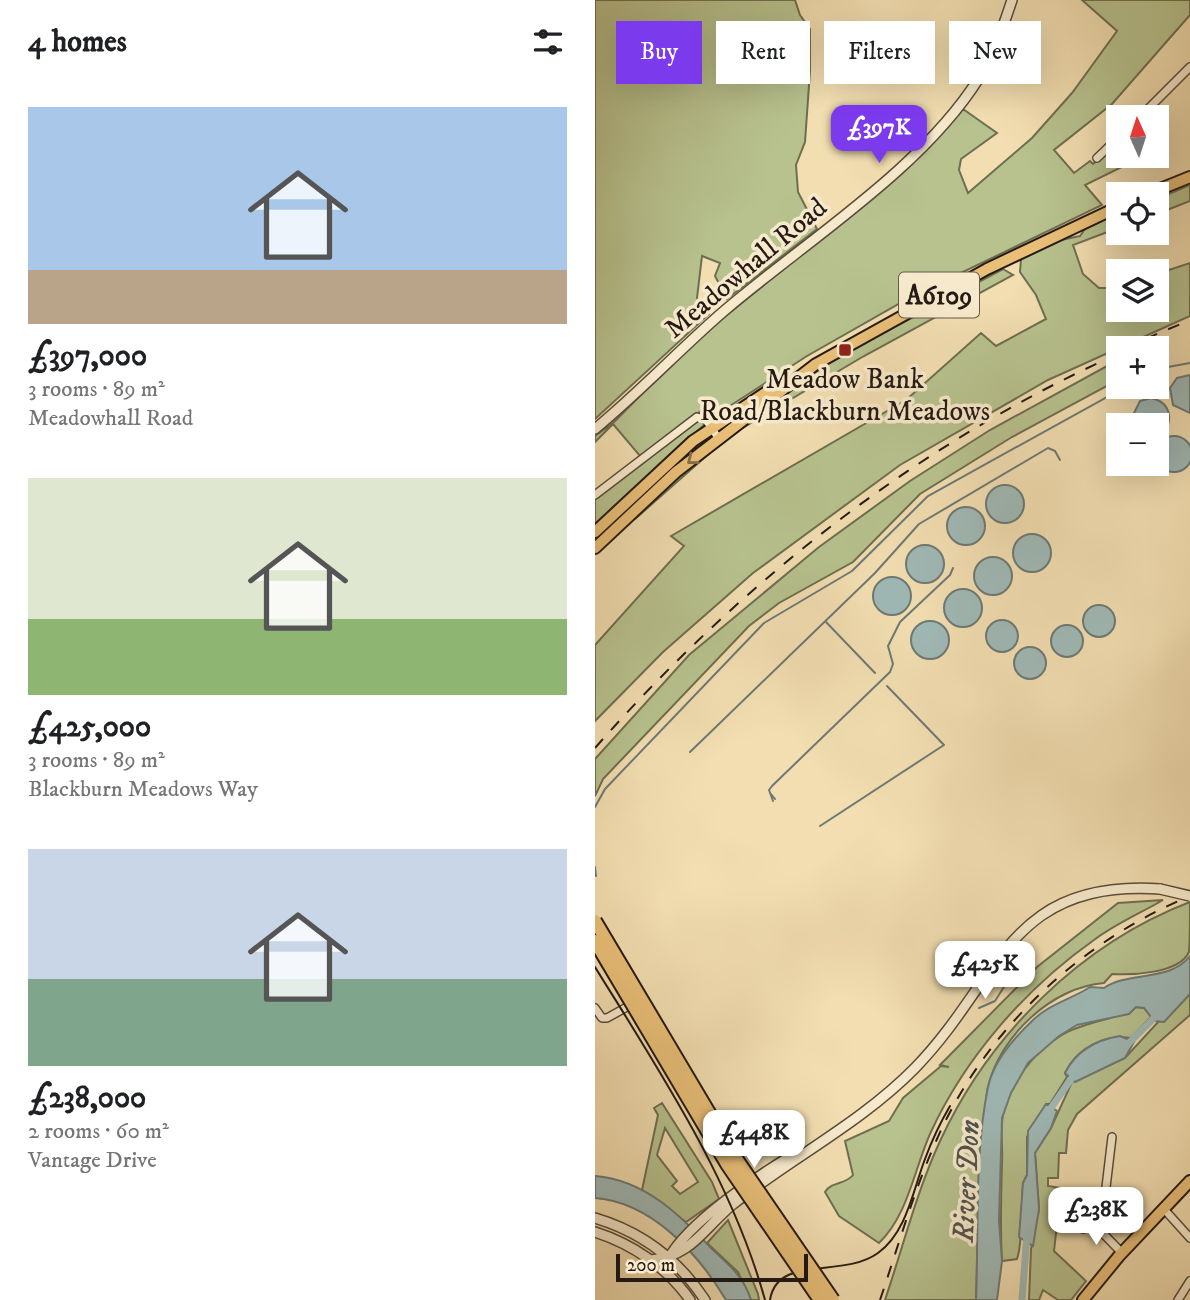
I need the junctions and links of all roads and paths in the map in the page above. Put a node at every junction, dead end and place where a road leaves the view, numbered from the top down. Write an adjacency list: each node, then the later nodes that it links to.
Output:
1 (1012, 0): 11 (street, Meadowhall Road)
2 (1190, 67): 3 (street)
3 (1152, 105)
4 (1106, 149): 5 (street)
5 (1097, 158)
6 (1190, 177): 7 (main road)
7 (1169, 186)
8 (1106, 212): 9 (main road, A6109)
9 (793, 379): 10 (main road, A6109); 12 (main road, A6109)
10 (712, 428): 12 (street); 13 (street); 14 (main road, A6109)
11 (595, 429)
12 (719, 439): 15 (main road, A6109, one-way to 15)
13 (595, 495)
14 (609, 519): 15 (main road); 16 (main road, A6109)
15 (618, 528): 17 (main road, A6109)
16 (595, 532)
17 (595, 548)
18 (1190, 896): 34 (street, bridge)
19 (595, 921): 44 (highway, bridge)
20 (595, 941): 43 (highway, bridge)
21 (641, 999): 22 (street)
22 (595, 1008)
23 (1112, 1137): 27 (street)
24 (1190, 1181): 25 (main road)
25 (1163, 1208): 31 (street); 35 (main road)
26 (595, 1218): 29 (street)
27 (1091, 1221): 28 (street); 35 (street)
28 (1083, 1229)
29 (627, 1230): 32 (street); 33 (street)
30 (595, 1232): 32 (street)
31 (1190, 1238)
32 (617, 1240): 37 (street)
33 (654, 1246): 34 (street); 36 (street)
34 (682, 1247): 36 (street); 38 (street)
35 (1122, 1253): 45 (main road)
36 (669, 1258): 37 (street); 38 (street); 40 (street)
37 (651, 1260): 40 (street)
38 (681, 1269): 42 (street)
39 (1190, 1281): 46 (street)
40 (675, 1282): 41 (street)
41 (690, 1300)
42 (705, 1300)
43 (820, 1300)
44 (833, 1300)
45 (1083, 1300)
46 (1178, 1300)

